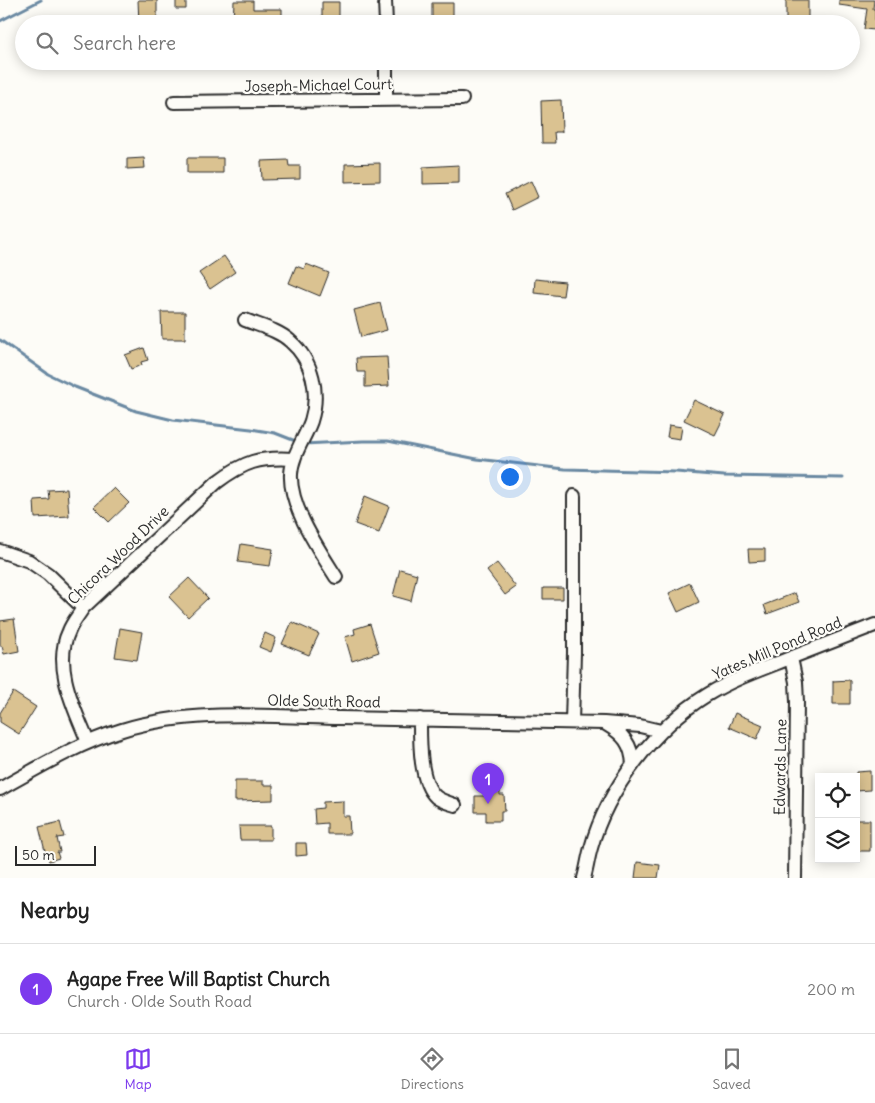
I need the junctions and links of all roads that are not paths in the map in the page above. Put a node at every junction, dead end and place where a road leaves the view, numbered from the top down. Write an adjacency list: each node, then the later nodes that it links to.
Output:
1 (385, 0): 2 (street)
2 (386, 15)
3 (386, 70): 5 (street)
4 (462, 99): 5 (street, Joseph-Michael Court)
5 (386, 100): 6 (street, Joseph-Michael Court)
6 (174, 102)
7 (246, 320): 8 (street)
8 (294, 459): 11 (street); 12 (street, Chicora Wood Drive)
9 (574, 496): 16 (street)
10 (0, 550): 12 (street)
11 (336, 577)
12 (83, 608): 19 (street, Chicora Wood Drive)
13 (875, 625): 14 (street, Yates Mill Pond Road)
14 (791, 658): 18 (street, Yates Mill Pond Road); 24 (street, Edwards Lane)
15 (420, 719): 16 (street, Olde South Road); 19 (street, Olde South Road); 22 (street)
16 (572, 722): 17 (street, Olde South Road)
17 (604, 722): 18 (street, Olde South Road); 20 (street)
18 (661, 731): 20 (street, Yates Mill Pond Road)
19 (88, 742): 21 (street, Olde South Road)
20 (633, 765): 23 (street, Yates Mill Pond Road)
21 (0, 789)
22 (455, 805)
23 (584, 878)
24 (794, 878)

